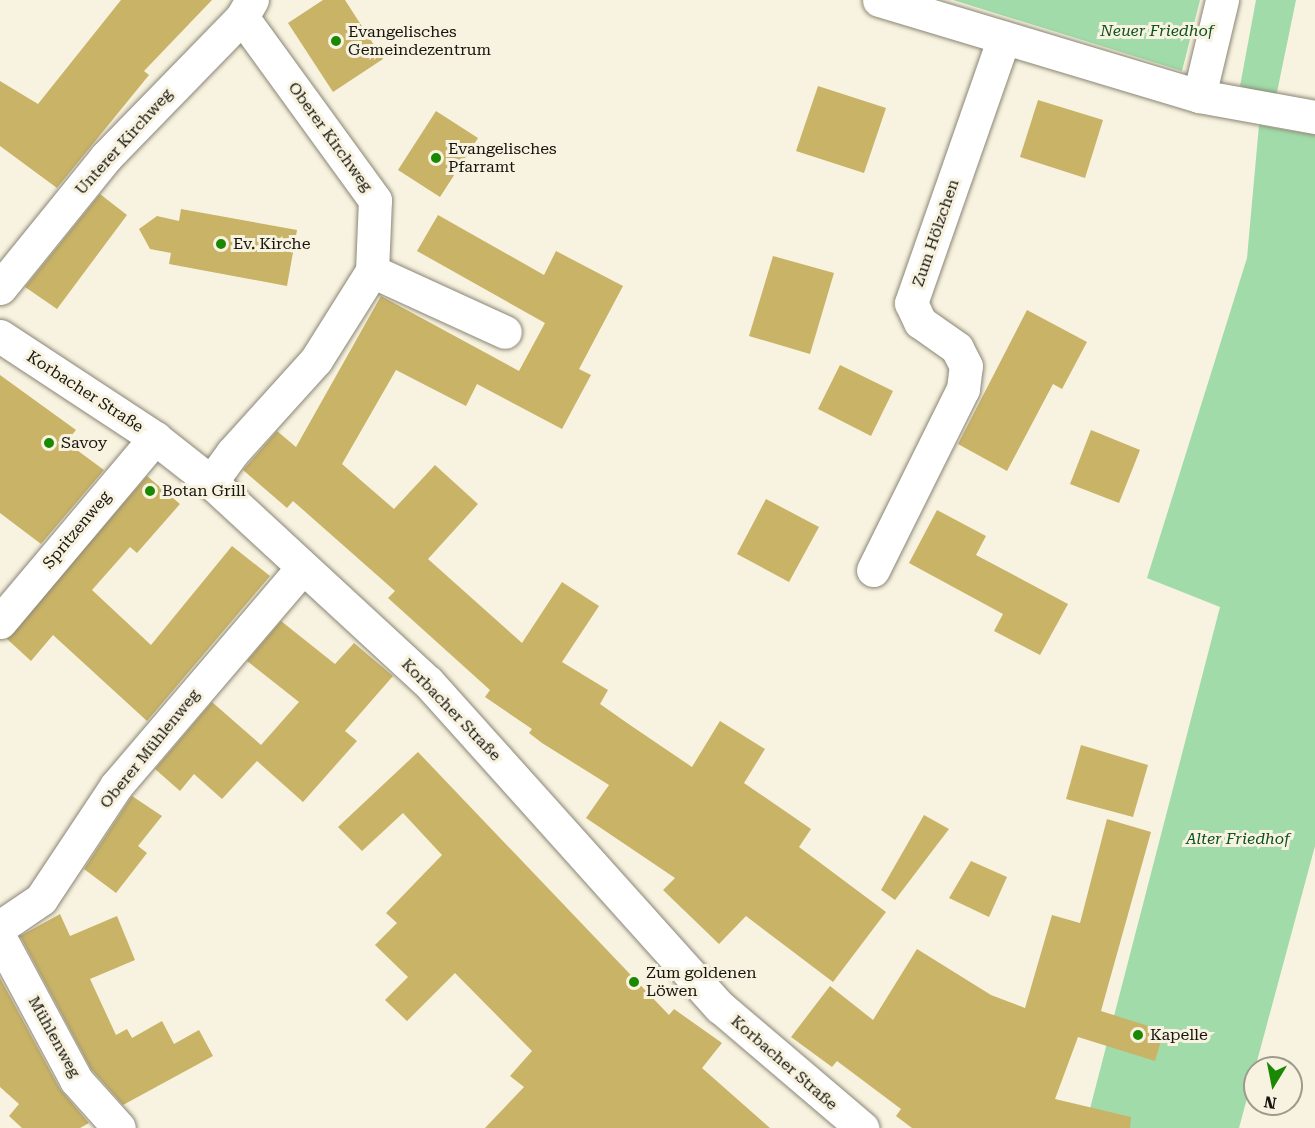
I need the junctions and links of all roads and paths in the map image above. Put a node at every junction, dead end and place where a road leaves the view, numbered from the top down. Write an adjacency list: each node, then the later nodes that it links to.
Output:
1 (879, 0): 4 (street)
2 (1222, 0): 5 (street)
3 (247, 8): 7 (street, Oberer Kirchweg); 8 (street, Unterer Kirchweg)
4 (1004, 38): 5 (street); 14 (street, Zum Hölzchen)
5 (1199, 96): 6 (street)
6 (1315, 117)
7 (372, 271): 9 (street); 12 (street, Oberer Kirchweg)
8 (0, 288)
9 (505, 332)
10 (0, 336): 11 (street, Korbacher Straße)
11 (155, 438): 12 (street, Korbacher Straße); 15 (street, Spritzenweg)
12 (211, 482): 13 (street, Korbacher Straße)
13 (302, 568): 16 (street, Oberer Mühlenweg); 18 (street, Korbacher Straße)
14 (873, 570)
15 (0, 622)
16 (0, 927)
17 (0, 938): 19 (street, Mühlenweg)
18 (844, 1123)
19 (119, 1128)

